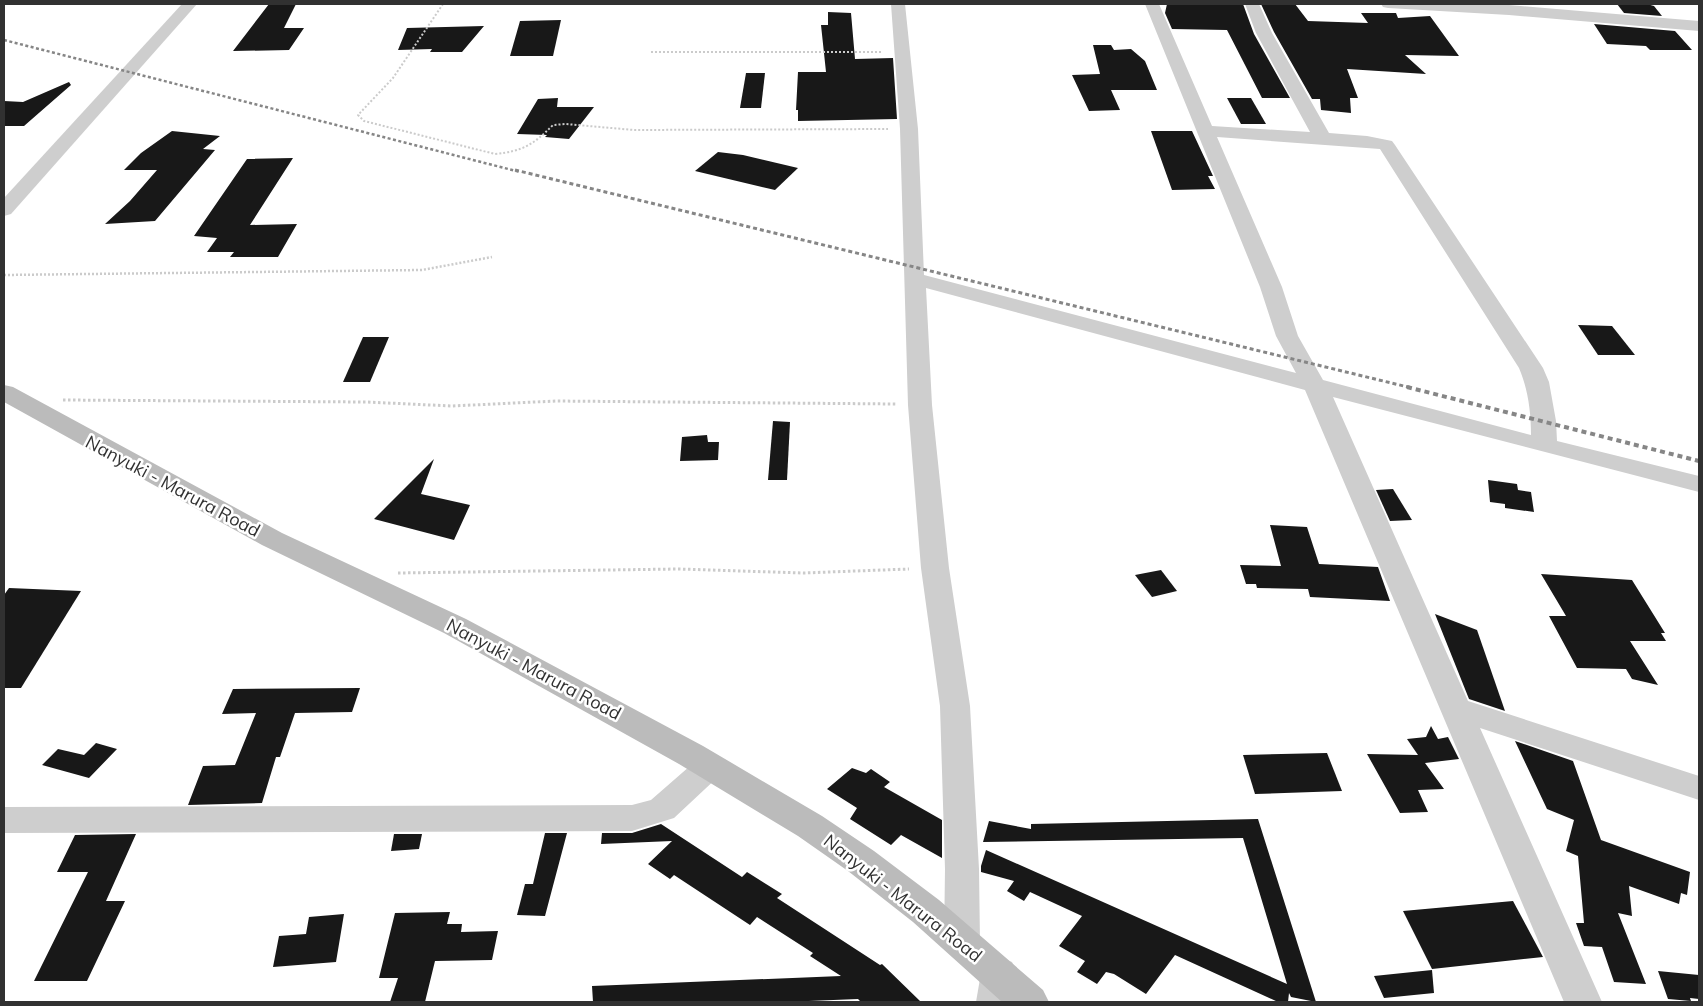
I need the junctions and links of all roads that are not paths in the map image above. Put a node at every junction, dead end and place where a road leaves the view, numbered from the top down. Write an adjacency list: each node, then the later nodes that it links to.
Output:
1 (190, 4): 9 (street)
2 (898, 4): 10 (street)
3 (1152, 4): 7 (street)
4 (1252, 4): 8 (street)
5 (1388, 4): 6 (street)
6 (1699, 26)
7 (1207, 131): 8 (street); 11 (street)
8 (1323, 139): 13 (street)
9 (4, 210)
10 (916, 279): 11 (street); 19 (street)
11 (1316, 386): 13 (street); 15 (street)
12 (10, 396): 16 (street, Nanyuki - Marura Road)
13 (1545, 446): 14 (street)
14 (1699, 484)
15 (1454, 708): 17 (street); 22 (street)
16 (709, 767): 18 (street); 19 (street, Nanyuki - Marura Road)
17 (1699, 788)
18 (4, 820)
19 (962, 943): 20 (street, Nanyuki - Marura Road)
20 (997, 988): 21 (street, Nanyuki - Marura Road)
21 (1029, 1002)
22 (1583, 1002)

